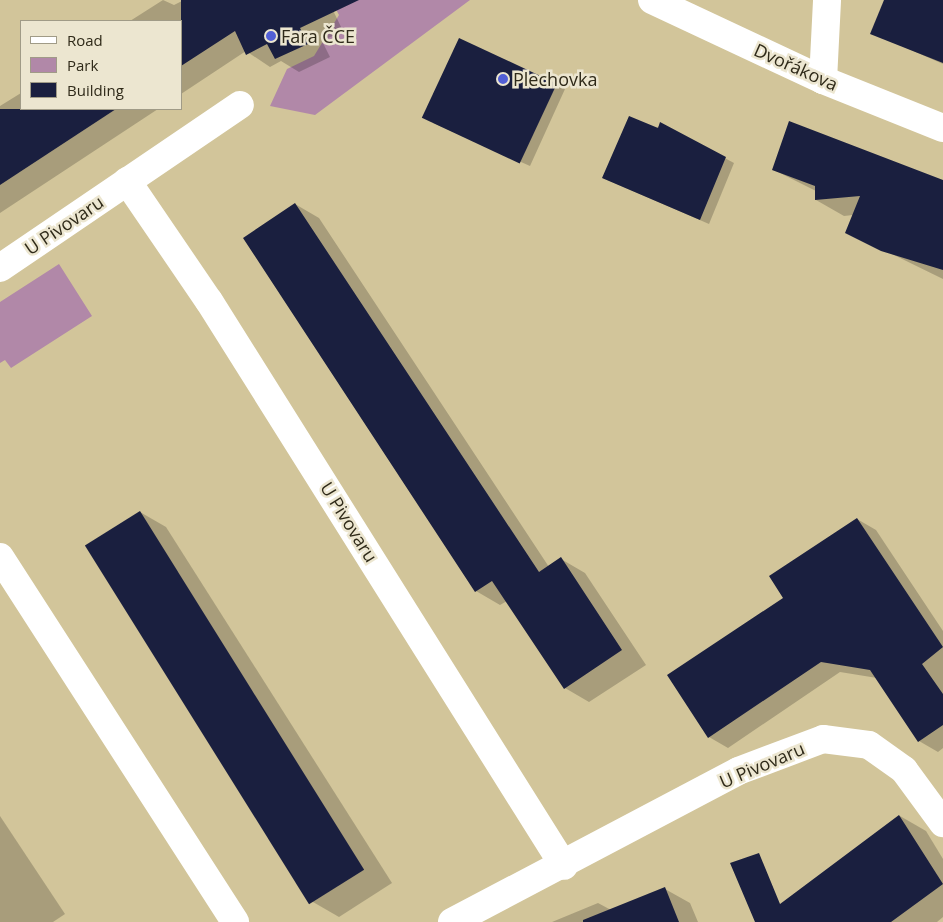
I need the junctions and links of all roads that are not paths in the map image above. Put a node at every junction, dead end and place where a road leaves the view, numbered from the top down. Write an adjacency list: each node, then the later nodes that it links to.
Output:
1 (652, 0): 3 (street, Dvořákova)
2 (828, 0): 3 (street)
3 (823, 80): 5 (street, Dvořákova)
4 (240, 105): 6 (street, U Pivovaru)
5 (943, 128)
6 (128, 181): 7 (street, U Pivovaru); 10 (street, U Pivovaru)
7 (0, 268)
8 (0, 557): 11 (street)
9 (943, 823): 10 (street, U Pivovaru)
10 (564, 866): 12 (street, U Pivovaru)
11 (235, 922)
12 (452, 922)

